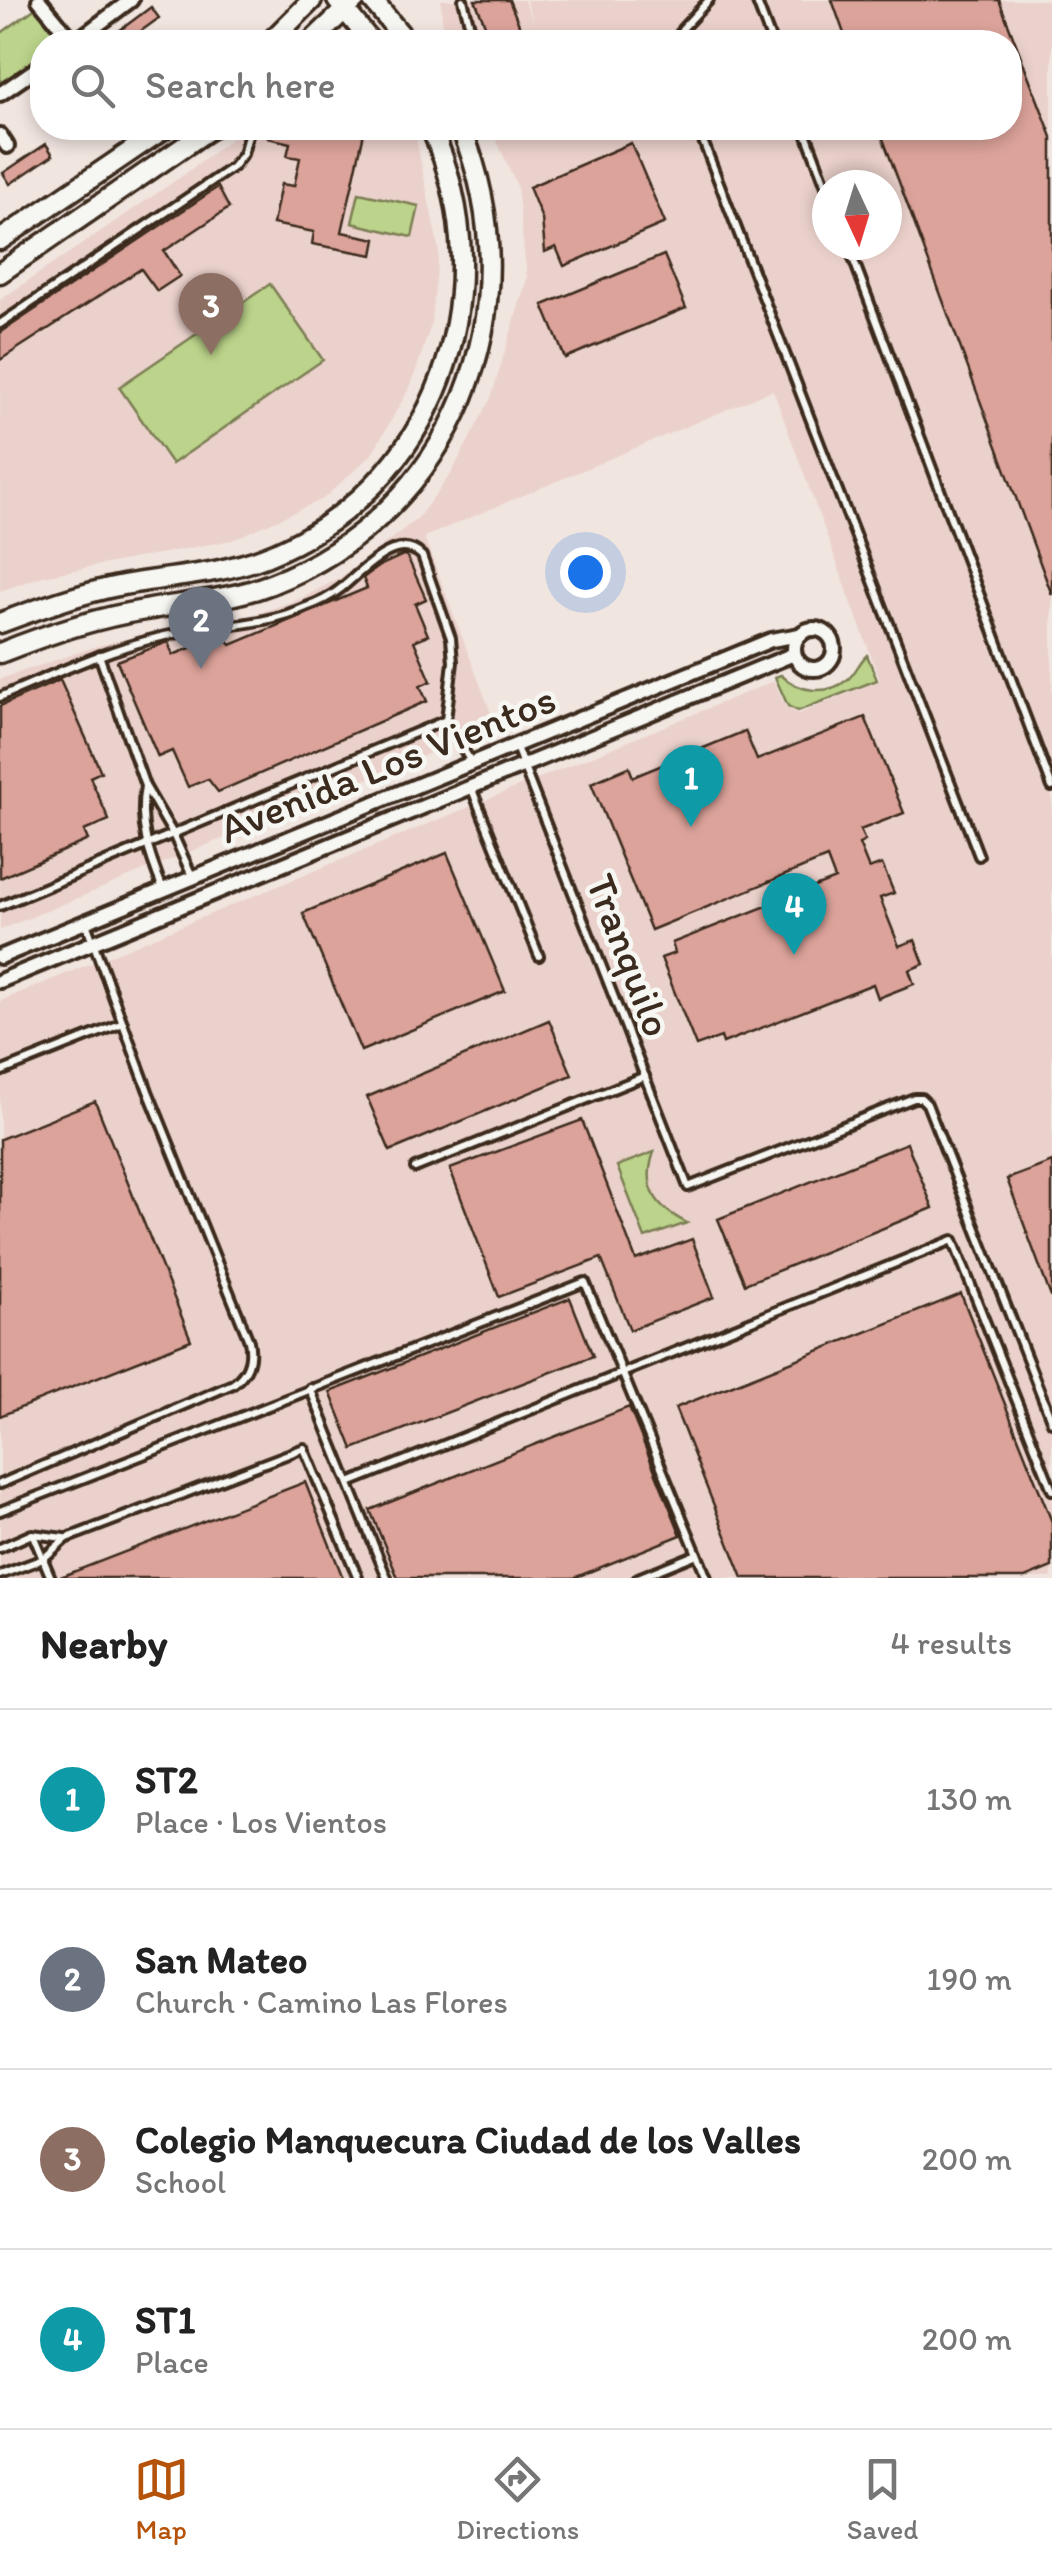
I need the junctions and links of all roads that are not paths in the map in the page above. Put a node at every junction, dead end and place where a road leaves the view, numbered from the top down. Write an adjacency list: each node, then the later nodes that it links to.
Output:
1 (38, 0): 9 (street)
2 (131, 0): 10 (street)
3 (312, 0): 11 (street)
4 (372, 0): 14 (street)
5 (463, 0): 15 (lane)
6 (709, 0): 16 (lane)
7 (756, 0): 17 (lane)
8 (346, 4): 12 (street); 13 (street)
9 (64, 30)
10 (90, 30)
11 (282, 30)
12 (322, 30)
13 (363, 30)
14 (397, 30)
15 (471, 30)
16 (682, 30)
17 (767, 30)
18 (30, 73): 19 (street)
19 (0, 94)
20 (147, 140): 28 (street)
21 (195, 140): 30 (street)
22 (247, 140): 31 (lane)
23 (435, 140): 32 (street)
24 (466, 140): 34 (street)
25 (703, 140): 47 (lane)
26 (809, 140): 27 (lane)
27 (820, 170)
28 (0, 240)
29 (854, 260): 44 (lane)
30 (0, 273)
31 (0, 324)
32 (0, 623)
33 (800, 635): 35 (street); 35 (street); 39 (street, Avenida Los Vientos)
34 (0, 652)
35 (794, 654): 41 (street, Avenida Los Vientos)
36 (98, 655): 37 (lane); 38 (lane); 42 (lane)
37 (0, 696)
38 (446, 720): 40 (lane); 45 (lane)
39 (516, 746): 40 (street, Avenida Los Vientos); 41 (lane, Tranquilo)
40 (472, 764): 48 (street, Avenida Los Vientos)
41 (523, 766): 43 (street, Avenida Los Vientos); 58 (lane, Tranquilo)
42 (145, 786): 45 (lane); 46 (lane)
43 (470, 787): 52 (street, Avenida Los Vientos); 53 (lane)
44 (1052, 787)
45 (173, 834): 46 (lane); 48 (lane)
46 (147, 845): 49 (lane); 50 (lane)
47 (979, 856)
48 (193, 878): 49 (street, Avenida Los Vientos)
49 (164, 890): 51 (street, Avenida Los Vientos)
50 (0, 906)
51 (86, 922): 52 (lane); 54 (street, Avenida Los Vientos)
52 (94, 942): 55 (street, Avenida Los Vientos); 56 (lane)
53 (540, 956)
54 (0, 957)
55 (0, 980)
56 (123, 1023): 57 (lane); 64 (lane)
57 (0, 1072)
58 (645, 1076): 59 (lane); 62 (lane, Tranquilo)
59 (414, 1168)
60 (623, 1373): 61 (lane); 63 (lane); 65 (lane); 70 (lane)
61 (310, 1388): 63 (lane); 66 (lane)
62 (1052, 1422)
63 (350, 1483): 75 (lane)
64 (0, 1484)
65 (1052, 1490)
66 (0, 1511)
67 (32, 1534): 68 (lane); 69 (lane); 71 (lane)
68 (65, 1538): 71 (lane); 74 (lane)
69 (0, 1548)
70 (697, 1554): 76 (lane); 77 (lane)
71 (43, 1559): 72 (lane); 73 (lane)
72 (0, 1574)
73 (51, 1578)
74 (358, 1578)
75 (388, 1578)
76 (638, 1578)
77 (706, 1578)

